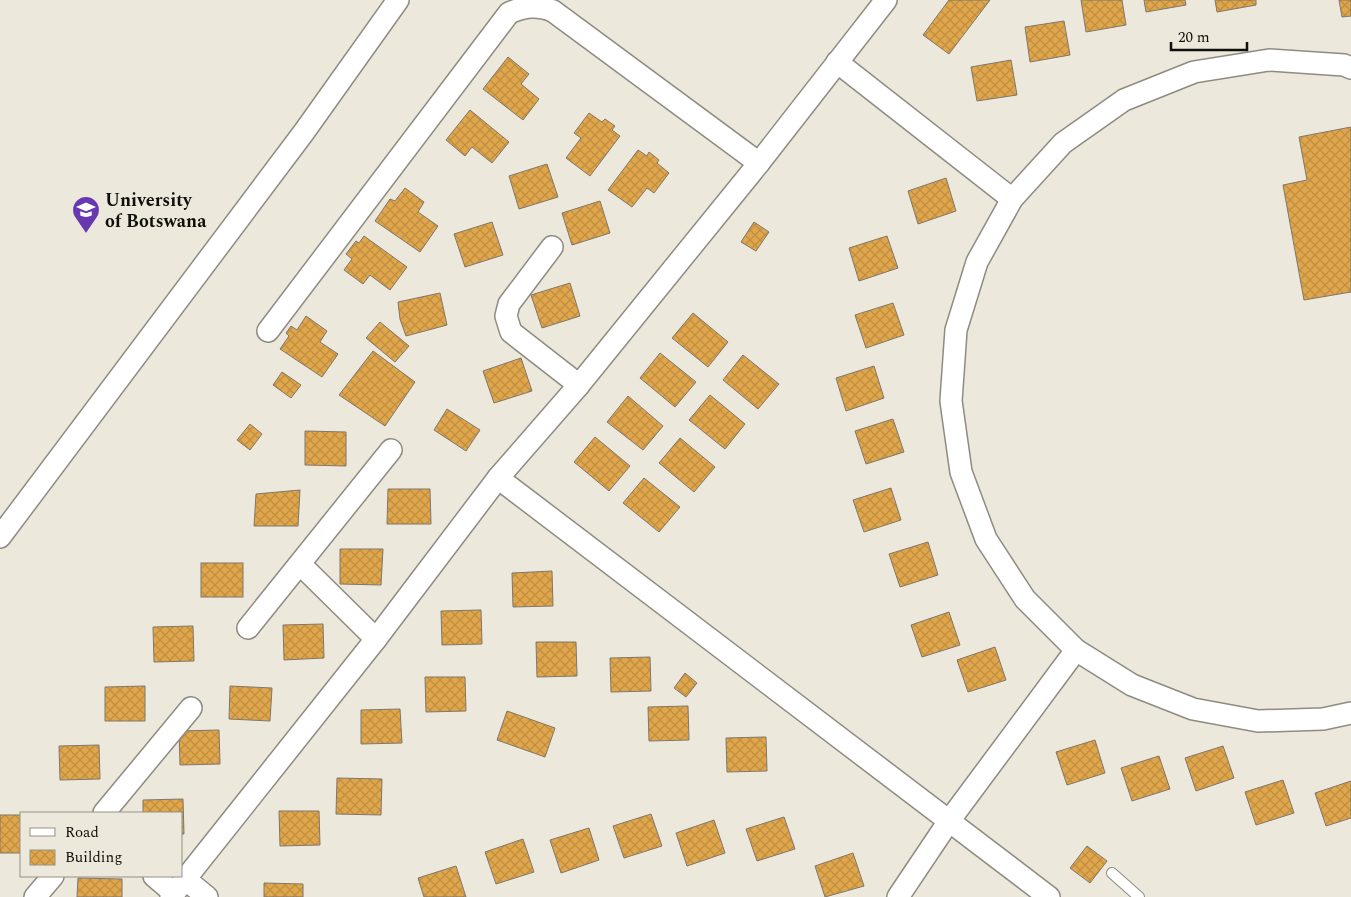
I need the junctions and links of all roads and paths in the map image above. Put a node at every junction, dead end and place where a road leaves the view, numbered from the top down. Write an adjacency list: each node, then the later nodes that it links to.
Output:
1 (398, 0): 12 (street)
2 (886, 0): 3 (street)
3 (837, 62): 5 (street); 6 (street)
4 (1351, 68): 6 (street)
5 (758, 163): 8 (street); 9 (street)
6 (1012, 199): 16 (street)
7 (552, 247): 9 (street)
8 (268, 331)
9 (579, 384): 11 (street)
10 (391, 450): 13 (street)
11 (498, 478): 15 (street); 20 (street)
12 (0, 537)
13 (300, 564): 14 (street); 15 (street)
14 (248, 628)
15 (376, 639): 24 (street)
16 (1076, 650): 18 (street); 20 (street)
17 (191, 708): 19 (street)
18 (1351, 713)
19 (105, 812)
20 (949, 821): 27 (street); 28 (street)
21 (1112, 873): 29 (lane)
22 (52, 877): 25 (street)
23 (156, 877): 24 (street)
24 (177, 889): 26 (street)
25 (35, 897)
26 (207, 897)
27 (898, 897)
28 (1049, 897)
29 (1139, 897)

